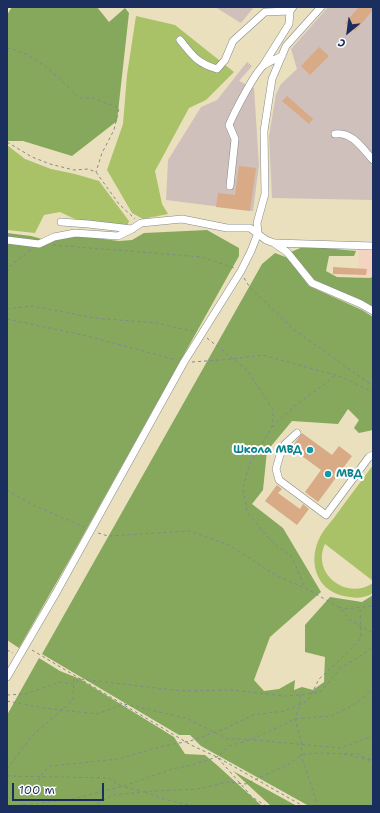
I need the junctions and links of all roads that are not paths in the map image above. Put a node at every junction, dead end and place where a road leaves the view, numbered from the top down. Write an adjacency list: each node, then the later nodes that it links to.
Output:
1 (321, 7): 4 (street)
2 (292, 9): 3 (street); 5 (street)
3 (180, 40)
4 (282, 56): 5 (street); 11 (street)
5 (263, 65): 8 (street)
6 (335, 134): 7 (street)
7 (373, 160)
8 (230, 186)
9 (61, 222): 10 (street)
10 (132, 229): 11 (street); 12 (street)
11 (258, 233): 13 (street); 18 (street)
12 (7, 240)
13 (274, 243): 14 (street); 15 (street)
14 (373, 246)
15 (373, 311)
16 (297, 432): 17 (street)
17 (373, 455)
18 (7, 677)

